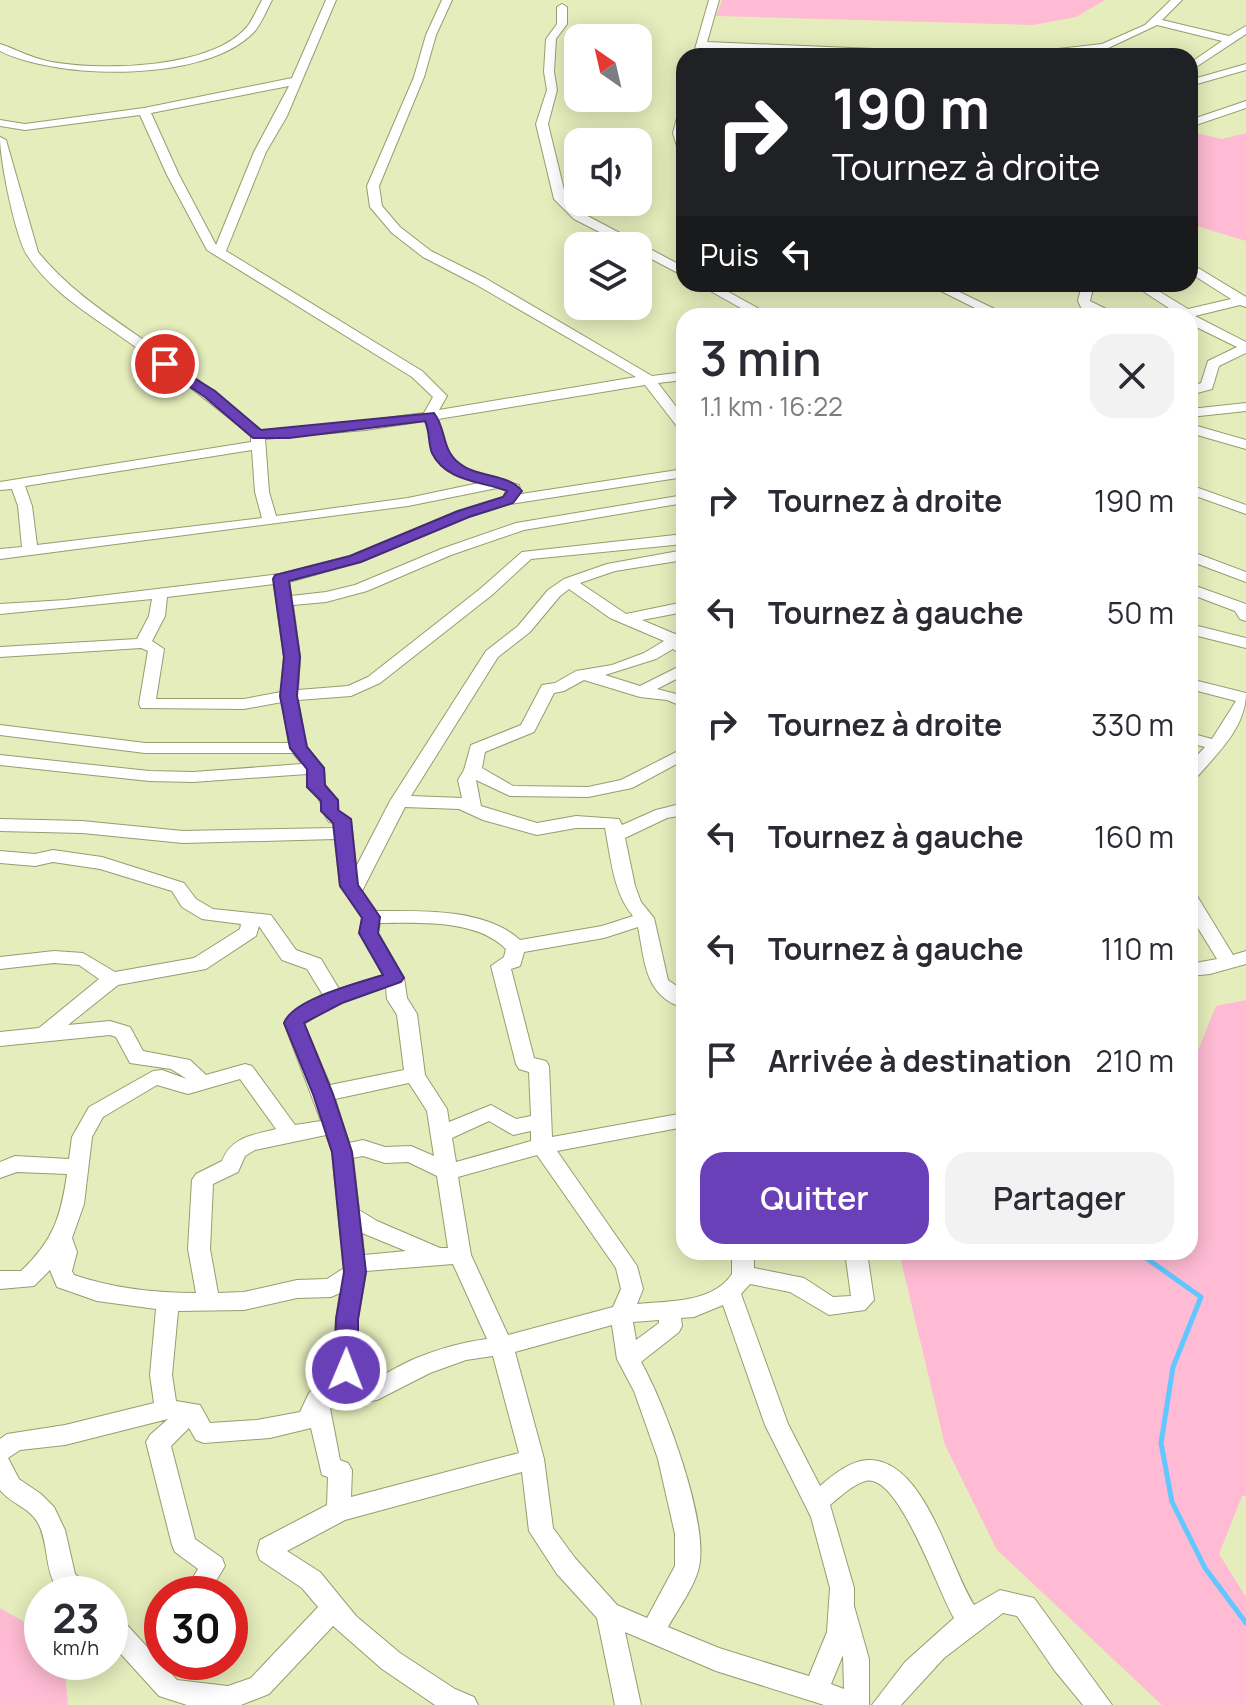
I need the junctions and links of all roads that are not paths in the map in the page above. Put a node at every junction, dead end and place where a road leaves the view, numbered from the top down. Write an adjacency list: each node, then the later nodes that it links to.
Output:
1 (267, 0): 10 (street)
2 (331, 0): 15 (street)
3 (447, 0): 38 (street)
4 (714, 0): 11 (street)
5 (1177, 0): 7 (street)
6 (562, 7): 22 (street)
7 (1155, 22): 9 (street); 12 (street)
8 (1246, 29): 9 (street)
9 (1233, 40): 13 (street)
10 (0, 47)
11 (701, 48)
12 (1095, 48)
13 (1198, 63)
14 (1246, 67): 16 (street)
15 (295, 81): 18 (street); 23 (street)
16 (1198, 81)
17 (1246, 104): 19 (street)
18 (144, 111): 20 (street); 23 (street)
19 (1198, 121)
20 (0, 123)
21 (0, 140): 45 (street)
22 (609, 232)
23 (219, 254): 42 (street)
24 (652, 254): 25 (street)
25 (676, 268)
26 (1198, 272): 30 (street)
27 (719, 292): 31 (street)
28 (950, 292): 32 (street)
29 (1150, 292): 33 (street)
30 (1244, 302): 34 (street)
31 (750, 308)
32 (985, 308)
33 (1173, 308)
34 (1198, 312)
35 (1198, 323): 36 (street)
36 (1246, 347): 39 (street)
37 (676, 377): 38 (street)
38 (648, 379): 42 (street); 43 (street)
39 (1198, 389)
40 (1246, 407): 41 (street)
41 (1198, 413)
42 (429, 416): 45 (street); 49 (street)
43 (676, 416)
44 (1198, 430): 46 (street)
45 (258, 440): 48 (street); 55 (street)
46 (1246, 445)
47 (676, 474): 52 (street)
48 (17, 483): 50 (street); 57 (street)
49 (500, 484): 52 (street); 55 (street)
50 (0, 486)
51 (1198, 492): 54 (street)
52 (508, 500): 62 (street)
53 (676, 500): 66 (street)
54 (1246, 510)
55 (270, 521): 57 (street)
56 (676, 540): 82 (street)
57 (30, 548): 58 (street)
58 (0, 554)
59 (676, 556): 63 (street)
60 (1198, 559): 61 (street)
61 (1246, 577)
62 (281, 579): 65 (street); 66 (street)
63 (569, 582): 70 (street); 94 (street)
64 (1198, 592): 69 (street)
65 (160, 595): 68 (street); 74 (street)
66 (286, 601): 82 (street)
67 (676, 608): 70 (street)
68 (0, 609)
69 (1246, 617): 72 (street)
70 (624, 618): 73 (street)
71 (1198, 630): 72 (street)
72 (1222, 635): 75 (street)
73 (676, 639)
74 (143, 643): 77 (street); 82 (street)
75 (1246, 643)
76 (676, 644): 79 (street)
77 (0, 652)
78 (676, 673): 81 (street)
79 (582, 674): 81 (street); 93 (street)
80 (1198, 686): 84 (street)
81 (640, 692): 83 (street)
82 (289, 696): 88 (street)
83 (676, 698)
84 (1246, 698): 87 (street)
85 (0, 730): 88 (street)
86 (1198, 740): 87 (street)
87 (1216, 745): 91 (street)
88 (298, 748): 92 (street)
89 (676, 757): 93 (street)
90 (0, 760): 92 (street)
91 (1198, 765)
92 (315, 768): 98 (street)
93 (473, 770): 95 (street)
94 (399, 801): 95 (street); 101 (street)
95 (472, 807): 99 (street)
96 (676, 811): 99 (street)
97 (0, 825): 98 (street)
98 (342, 833): 101 (street)
99 (616, 835): 104 (street)
100 (0, 857): 105 (street)
101 (353, 891): 103 (street)
102 (1198, 913): 107 (street)
103 (371, 917): 106 (street); 110 (street)
104 (645, 918): 106 (street); 113 (street)
105 (251, 919): 111 (street); 114 (street)
106 (516, 947): 120 (street)
107 (1228, 962): 109 (street); 112 (street)
108 (0, 963): 111 (street)
109 (1198, 968)
110 (394, 978): 114 (street); 117 (street)
111 (112, 979): 115 (street)
112 (1198, 979)
113 (676, 994)
114 (335, 998): 119 (street)
115 (41, 1037): 116 (street); 118 (street)
116 (1, 1042)
117 (415, 1075): 119 (street); 124 (street)
118 (200, 1084): 123 (street); 127 (street)
119 (323, 1094): 122 (street)
120 (542, 1121): 124 (street); 125 (street)
121 (676, 1121): 125 (street)
122 (335, 1126): 123 (street); 126 (street)
123 (290, 1133): 138 (street)
124 (441, 1134): 129 (street)
125 (542, 1146): 129 (street); 140 (street)
126 (342, 1152): 129 (street); 130 (street)
127 (77, 1167): 128 (street); 131 (street)
128 (0, 1170)
129 (448, 1172): 133 (street)
130 (349, 1214): 132 (street); 135 (street)
131 (61, 1238): 137 (street); 139 (street)
132 (434, 1255): 133 (street); 135 (street)
133 (460, 1255): 142 (street)
134 (857, 1260): 136 (street)
135 (354, 1268): 138 (street); 144 (street)
136 (738, 1273): 141 (street); 149 (street)
137 (0, 1280)
138 (208, 1300): 139 (street)
139 (168, 1302): 145 (street)
140 (621, 1314): 141 (street); 142 (street); 143 (street)
141 (670, 1318): 143 (street)
142 (502, 1346): 144 (street); 147 (street)
143 (628, 1359): 157 (street)
144 (317, 1400): 145 (street); 150 (street)
145 (177, 1410): 146 (street); 152 (street)
146 (0, 1451)
147 (532, 1459): 150 (street); 155 (street)
148 (0, 1465): 151 (street)
149 (816, 1502): 153 (street); 156 (street)
150 (339, 1511): 154 (street)
151 (65, 1576)
152 (206, 1576)
153 (843, 1606): 159 (street); 160 (street)
154 (333, 1609): 158 (street); 161 (street)
155 (608, 1613): 157 (street); 162 (street)
156 (970, 1621): 163 (street); 164 (street)
157 (652, 1633): 159 (street)
158 (128, 1644)
159 (816, 1689): 160 (street)
160 (855, 1704)
161 (465, 1705)
162 (628, 1705)
163 (885, 1705)
164 (1099, 1705)

